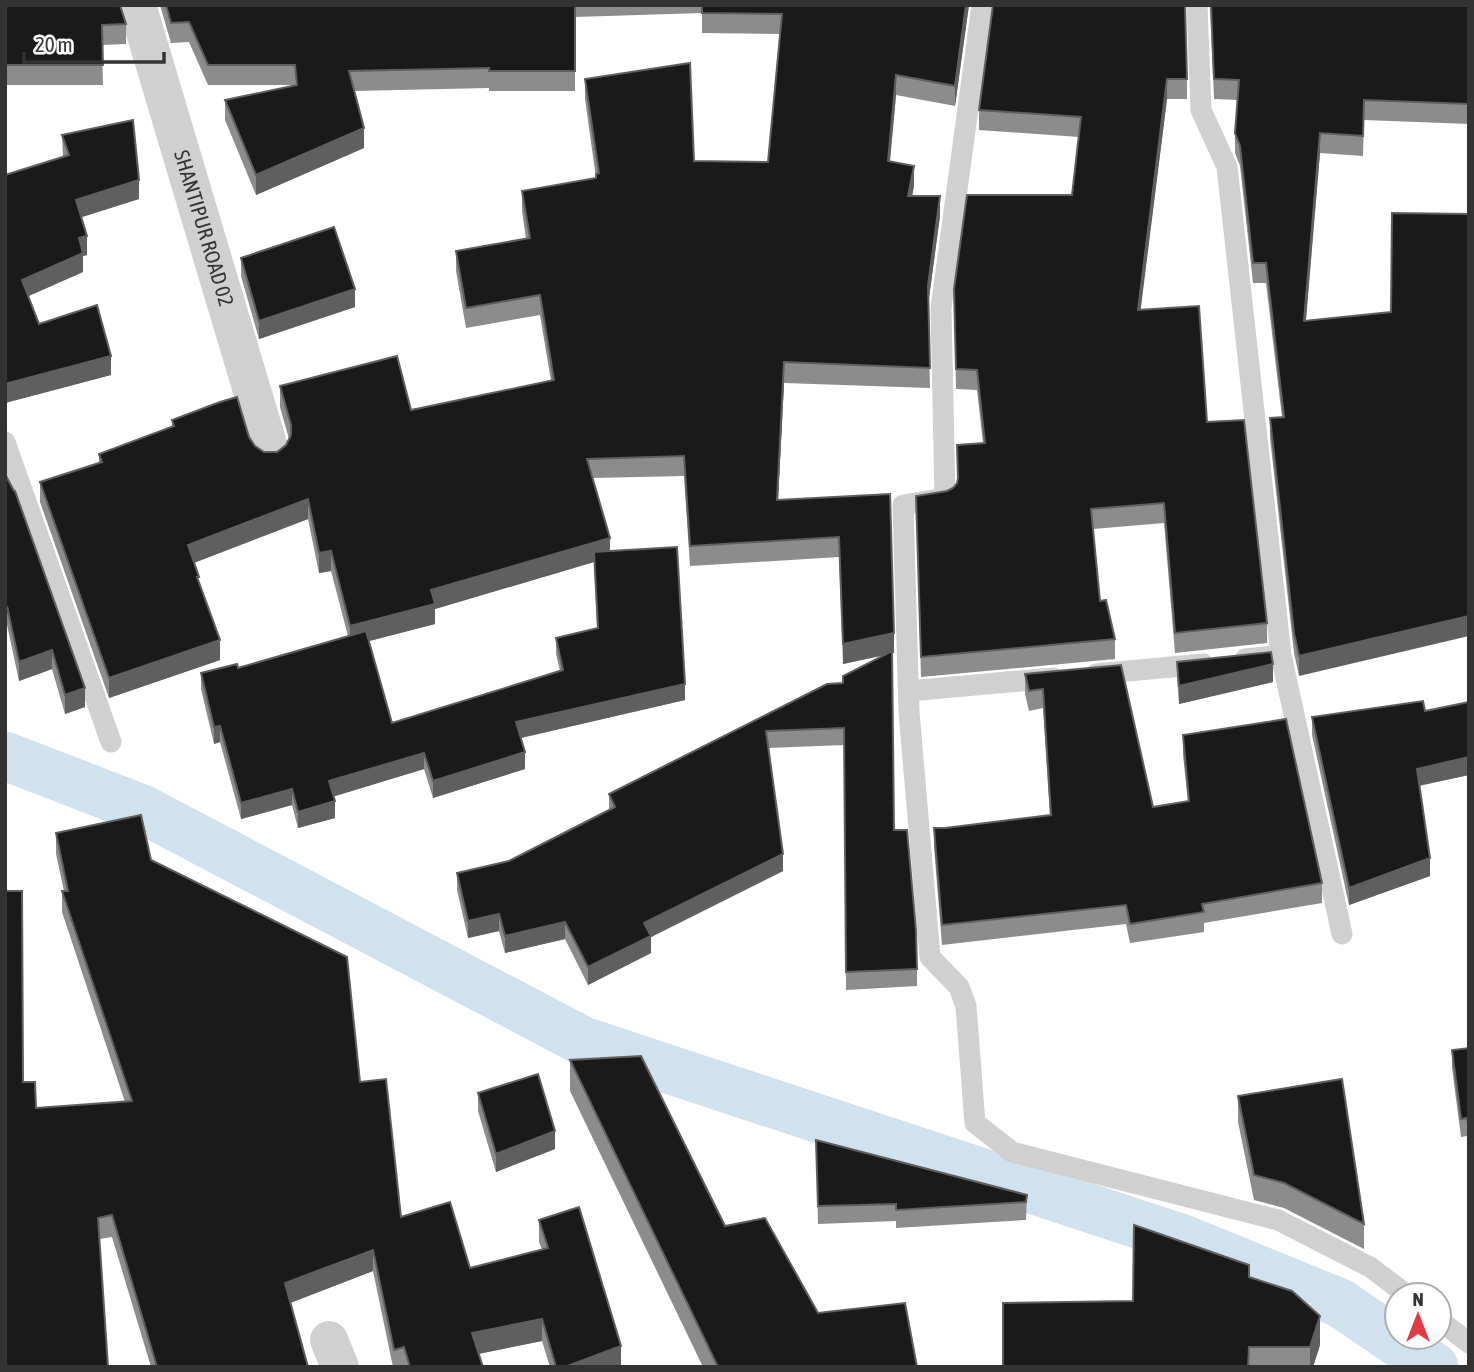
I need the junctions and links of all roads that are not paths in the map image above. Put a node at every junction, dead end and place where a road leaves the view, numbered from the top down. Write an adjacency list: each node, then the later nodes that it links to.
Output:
1 (137, 5): 5 (street, SHANTIPUR ROAD 02)
2 (982, 5): 7 (lane)
3 (1197, 5): 6 (lane)
4 (5, 442): 8 (lane)
5 (270, 451)
6 (1281, 655): 7 (lane); 9 (lane)
7 (909, 691): 10 (lane)
8 (111, 741)
9 (1342, 934)
10 (1388, 1281)
11 (1453, 1331): 12 (lane)
12 (1469, 1343)

